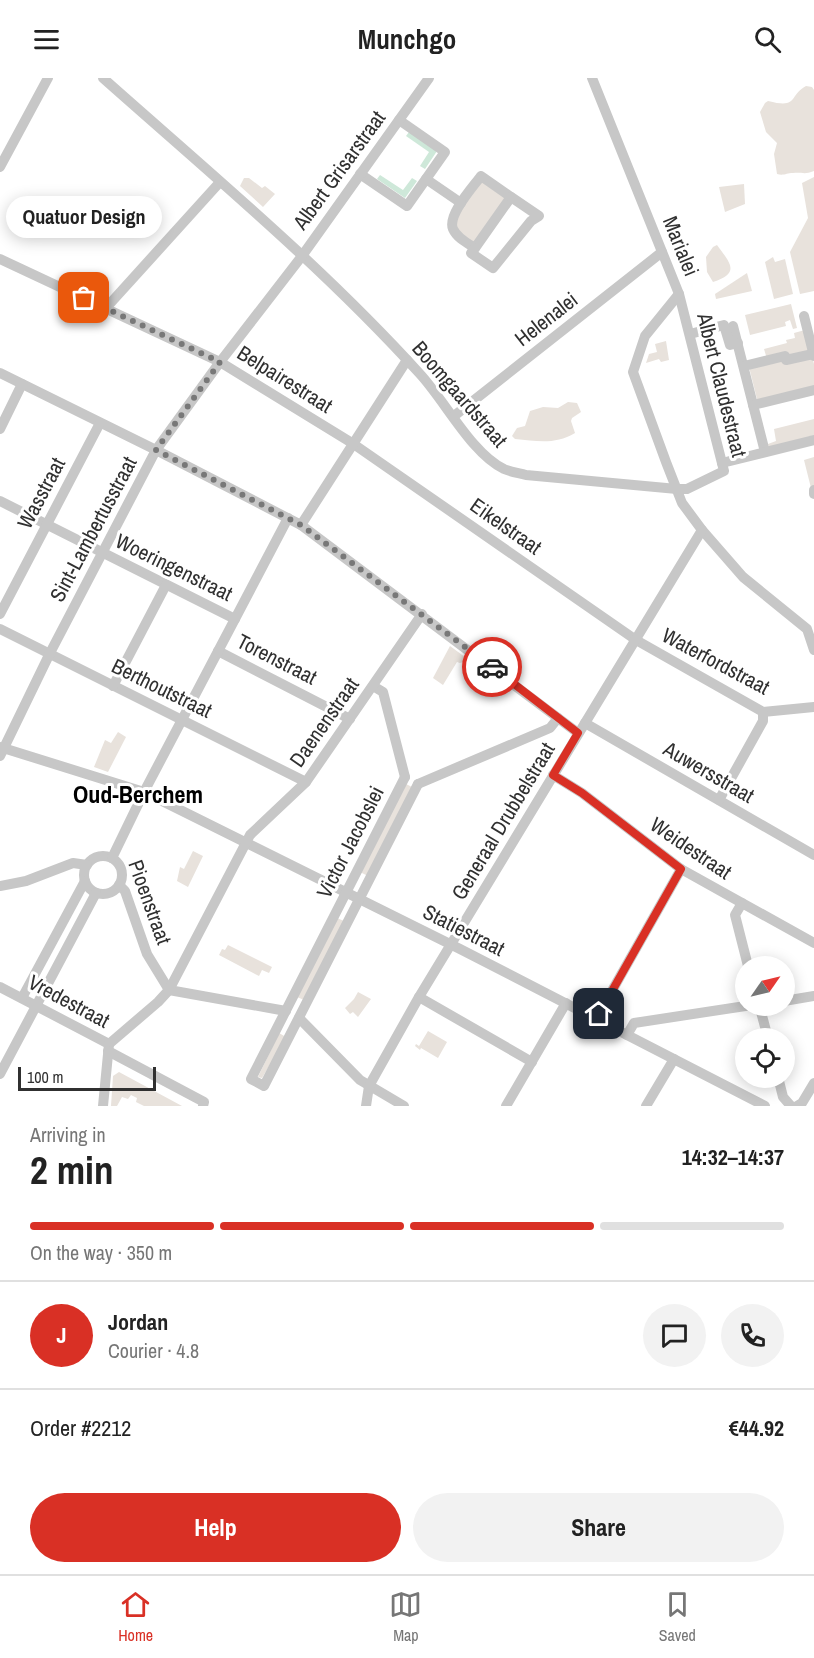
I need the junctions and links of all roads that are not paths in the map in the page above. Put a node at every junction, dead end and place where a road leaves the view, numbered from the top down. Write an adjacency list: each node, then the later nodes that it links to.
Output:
1 (48, 78): 6 (street)
2 (103, 78): 9 (street, Boomgaardstraat)
3 (429, 78): 5 (street, Albert Grisarstraat)
4 (592, 78): 13 (street, Marialei)
5 (399, 120): 7 (street, Albert Grisarstraat); 8 (street)
6 (0, 167)
7 (360, 174): 8 (street); 14 (street, Albert Grisarstraat)
8 (426, 179): 11 (street)
9 (220, 182): 14 (street, Boomgaardstraat); 17 (street)
10 (511, 197): 11 (street); 12 (street); 12 (street)
11 (461, 203): 12 (street)
12 (475, 248)
13 (662, 252): 16 (street, Marialei); 32 (street, Helenalei)
14 (302, 256): 25 (street, Boomgaardstraat); 26 (street, Sint-Lambertusstraat)
15 (0, 259): 17 (street, Belpairestraat)
16 (679, 294): 22 (street, Albert Claudestraat); 40 (street, Marialei)
17 (106, 308): 26 (street, Belpairestraat)
18 (804, 316): 24 (street)
19 (715, 320): 20 (street)
20 (698, 324)
21 (733, 326): 23 (street)
22 (690, 334): 23 (street); 39 (street, Albert Claudestraat)
23 (738, 343): 27 (street)
24 (814, 355): 27 (street)
25 (407, 360): 32 (street, Boomgaardstraat); 36 (street)
26 (220, 362): 36 (street, Belpairestraat); 37 (street, Sint-Lambertusstraat)
27 (744, 366): 31 (street)
28 (0, 373): 29 (street)
29 (22, 384): 33 (street); 34 (street)
30 (814, 390): 31 (street)
31 (753, 405): 38 (street)
32 (454, 416): 40 (street, Boomgaardstraat)
33 (100, 423): 37 (street); 43 (street, Wasstraat)
34 (0, 429)
35 (814, 440): 38 (street)
36 (352, 443): 44 (street); 52 (street, Eikelstraat)
37 (156, 450): 42 (street); 46 (street, Sint-Lambertusstraat)
38 (765, 452): 39 (street)
39 (722, 462): 40 (street, Albert Claudestraat)
40 (677, 489): 45 (street)
41 (0, 501): 43 (street, Woeringenstraat)
42 (288, 518): 44 (street); 50 (street)
43 (46, 525): 46 (street, Woeringenstraat); 48 (street, Wasstraat)
44 (301, 525): 49 (street)
45 (702, 530): 52 (street, Generaal Drubbelstraat); 53 (street)
46 (102, 553): 47 (street, Woeringenstraat); 55 (street, Sint-Lambertusstraat)
47 (166, 585): 50 (street, Woeringenstraat); 56 (street)
48 (0, 614)
49 (422, 614): 57 (street, Daenenstraat); 61 (street)
50 (235, 619): 54 (street)
51 (0, 629): 55 (street, Berthoutstraat)
52 (636, 640): 59 (street, Waterfordstraat); 63 (street, Generaal Drubbelstraat)
53 (813, 642)
54 (218, 651): 60 (street, Torenstraat); 62 (street)
55 (50, 653): 56 (street, Berthoutstraat); 65 (street, Sint-Lambertusstraat)
56 (113, 686): 62 (street, Berthoutstraat)
57 (373, 686): 60 (street, Daenenstraat); 67 (street)
58 (814, 707): 59 (street, Waterfordstraat)
59 (763, 712): 71 (street)
60 (350, 718): 68 (street, Daenenstraat)
61 (558, 718): 64 (street); 69 (street)
62 (183, 719): 68 (street, Berthoutstraat); 70 (street)
63 (585, 723): 64 (street, Generaal Drubbelstraat); 71 (street, Auwersstraat)
64 (578, 733): 66 (street, Generaal Drubbelstraat)
65 (1, 750): 70 (street, Statiestraat)
66 (553, 775): 76 (street, Weidestraat); 84 (street, Generaal Drubbelstraat)
67 (405, 777): 69 (street, Victor Jacobslei); 81 (street, Victor Jacobslei)
68 (306, 782): 72 (street, Daenenstraat)
69 (418, 784): 82 (street, Victor Jacobslei)
70 (144, 792): 72 (street, Statiestraat); 74 (street)
71 (719, 800): 73 (street, Auwersstraat)
72 (246, 842): 81 (street, Statiestraat); 88 (street, Daenenstraat)
73 (814, 855)
74 (112, 858): 75 (street); 78 (street, Pioenstraat)
75 (88, 864): 77 (street); 79 (street)
76 (681, 869): 83 (street, Weidestraat); 98 (street)
77 (85, 881): 80 (street); 91 (street)
78 (119, 885): 80 (street); 88 (street, Pioenstraat)
79 (0, 886)
80 (96, 892): 94 (street)
81 (346, 892): 82 (street, Statiestraat); 96 (street, Victor Jacobslei)
82 (360, 898): 84 (street, Statiestraat); 97 (street, Victor Jacobslei)
83 (741, 903): 85 (street, Weidestraat); 86 (street)
84 (451, 944): 90 (street, Generaal Drubbelstraat); 93 (street, Statiestraat)
85 (814, 944)
86 (745, 956)
87 (0, 987): 91 (street, Vredestraat)
88 (169, 990): 96 (street); 100 (street, Daenenstraat)
89 (814, 996): 92 (street)
90 (419, 997): 102 (street); 105 (street, Generaal Drubbelstraat)
91 (22, 998): 94 (street, Vredestraat)
92 (795, 999)
93 (566, 1003): 98 (street, Statiestraat); 102 (street)
94 (35, 1005): 100 (street, Vredestraat); 103 (street)
95 (735, 1009): 99 (street)
96 (286, 1011): 97 (street, Victor Jacobslei)
97 (299, 1018): 105 (street)
98 (596, 1019): 99 (street, Statiestraat)
99 (627, 1035): 101 (street, Statiestraat)
100 (108, 1047): 108 (street); 109 (street, Vredestraat)
101 (674, 1059): 113 (street); 114 (street, Statiestraat)
102 (532, 1062): 112 (street)
103 (0, 1074)
104 (814, 1083): 107 (street)
105 (369, 1086): 110 (street, Generaal Drubbelstraat); 111 (street)
106 (780, 1088): 107 (street)
107 (797, 1105)
108 (103, 1106)
109 (203, 1106)
110 (366, 1106)
111 (404, 1106)
112 (506, 1106)
113 (646, 1106)
114 (765, 1106)

